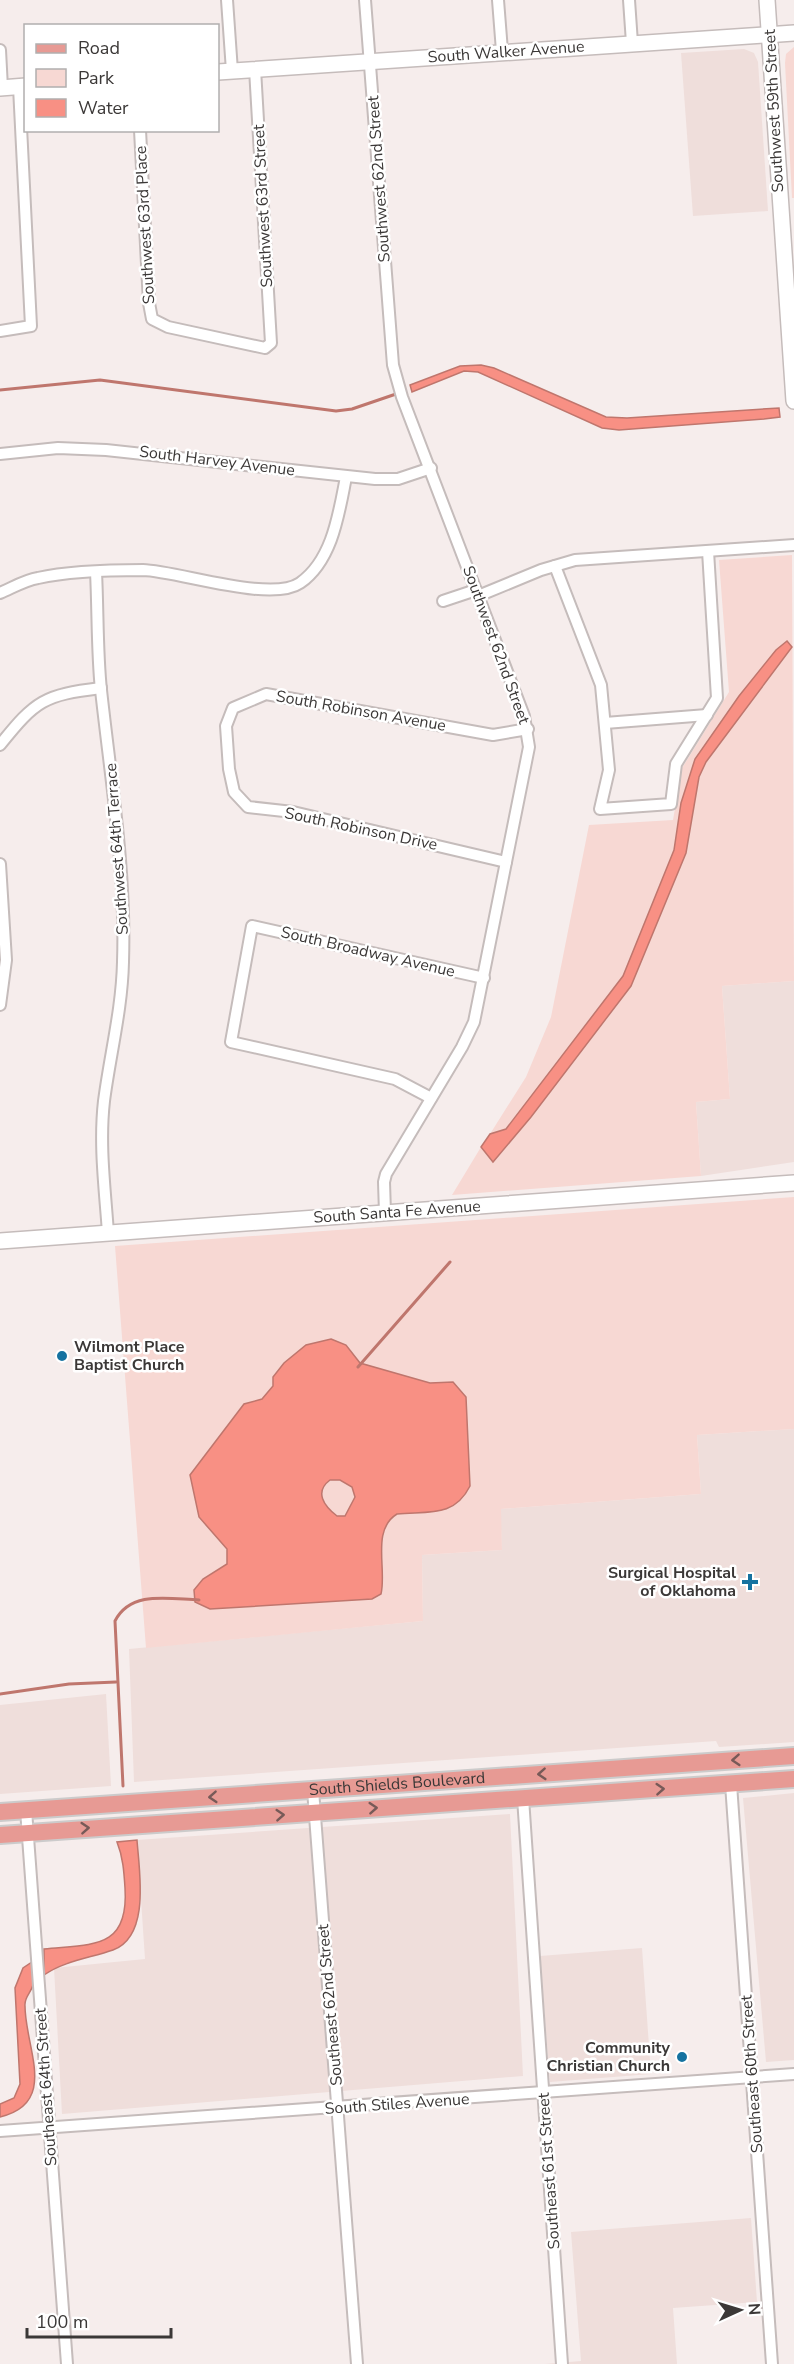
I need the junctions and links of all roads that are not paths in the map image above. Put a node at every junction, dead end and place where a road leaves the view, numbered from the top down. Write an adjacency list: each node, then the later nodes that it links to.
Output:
1 (227, 0): 13 (street)
2 (365, 0): 11 (street, Southwest 62nd Street)
3 (498, 0): 10 (street)
4 (628, 0): 8 (street)
5 (767, 0): 7 (main road, Southwest 59th Street)
6 (794, 33): 7 (main road, South Walker Avenue)
7 (770, 35): 8 (main road, South Walker Avenue); 19 (main road, Southwest 59th Street)
8 (632, 43): 10 (main road, South Walker Avenue)
9 (0, 50): 15 (street)
10 (502, 51): 11 (main road, South Walker Avenue)
11 (370, 62): 12 (main road, South Walker Avenue); 21 (street, Southwest 62nd Street)
12 (255, 69): 13 (main road, South Walker Avenue); 17 (street, Southwest 63rd Street)
13 (225, 72)
14 (22, 86): 15 (main road); 18 (street)
15 (1, 88)
16 (140, 132): 17 (street, Southwest 63rd Place)
17 (152, 319)
18 (0, 331)
19 (794, 401)
20 (0, 454): 22 (street, South Harvey Avenue)
21 (431, 468): 22 (street, South Harvey Avenue); 28 (street, Southwest 62nd Street)
22 (346, 477): 26 (street)
23 (794, 545): 24 (street)
24 (708, 551): 25 (street); 31 (street)
25 (555, 566): 28 (street); 32 (street)
26 (96, 572): 27 (street); 30 (street, Southwest 64th Terrace)
27 (0, 593)
28 (477, 593): 29 (street); 33 (street, Southwest 62nd Street)
29 (443, 601)
30 (101, 688): 35 (street); 43 (street, Southwest 64th Terrace)
31 (707, 715): 32 (street); 32 (street)
32 (605, 723)
33 (528, 729): 34 (street, South Robinson Avenue); 36 (street, Southwest 62nd Street)
34 (227, 744): 36 (street, South Robinson Drive)
35 (0, 745)
36 (506, 862): 38 (street, Southwest 62nd Street)
37 (0, 864): 39 (street)
38 (484, 978): 40 (street, Southwest 62nd Street); 40 (street, South Broadway Avenue)
39 (0, 1005)
40 (431, 1098): 42 (street, Southwest 62nd Street)
41 (794, 1183): 42 (main road, South Santa Fe Avenue)
42 (385, 1213): 43 (main road, South Santa Fe Avenue)
43 (108, 1233): 44 (main road, South Santa Fe Avenue)
44 (0, 1241)
45 (794, 1756): 46 (main road, South Shields Boulevard, one-way to 46)
46 (600, 1770): 49 (main road, South Shields Boulevard, one-way to 49); 50 (main road)
47 (794, 1779): 48 (main road, South Shields Boulevard)
48 (731, 1784): 50 (main road, South Shields Boulevard, one-way to 48); 58 (street, Southeast 60th Street)
49 (313, 1790): 52 (main road, South Shields Boulevard, one-way to 52); 54 (street, Southeast 62nd Street)
50 (602, 1793): 51 (main road, South Shields Boulevard)
51 (523, 1798): 54 (main road, South Shields Boulevard, one-way to 51); 59 (street, Southeast 61st Street)
52 (26, 1810): 53 (main road, South Shields Boulevard); 55 (street, Southeast 64th Street)
53 (0, 1812)
54 (315, 1812): 55 (main road, South Shields Boulevard, one-way to 54); 60 (street, Southeast 62nd Street)
55 (27, 1833): 56 (main road, South Shields Boulevard); 61 (street, Southeast 64th Street)
56 (0, 1834)
57 (794, 2074): 58 (street, South Stiles Avenue)
58 (752, 2077): 59 (street, South Stiles Avenue); 66 (street, Southeast 60th Street)
59 (544, 2093): 60 (street, South Stiles Avenue); 65 (street, Southeast 61st Street)
60 (338, 2108): 61 (street, South Stiles Avenue); 64 (street, Southeast 62nd Street)
61 (49, 2127): 62 (street, South Stiles Avenue); 63 (street, Southeast 64th Street)
62 (0, 2131)
63 (67, 2364)
64 (357, 2364)
65 (562, 2364)
66 (772, 2364)

